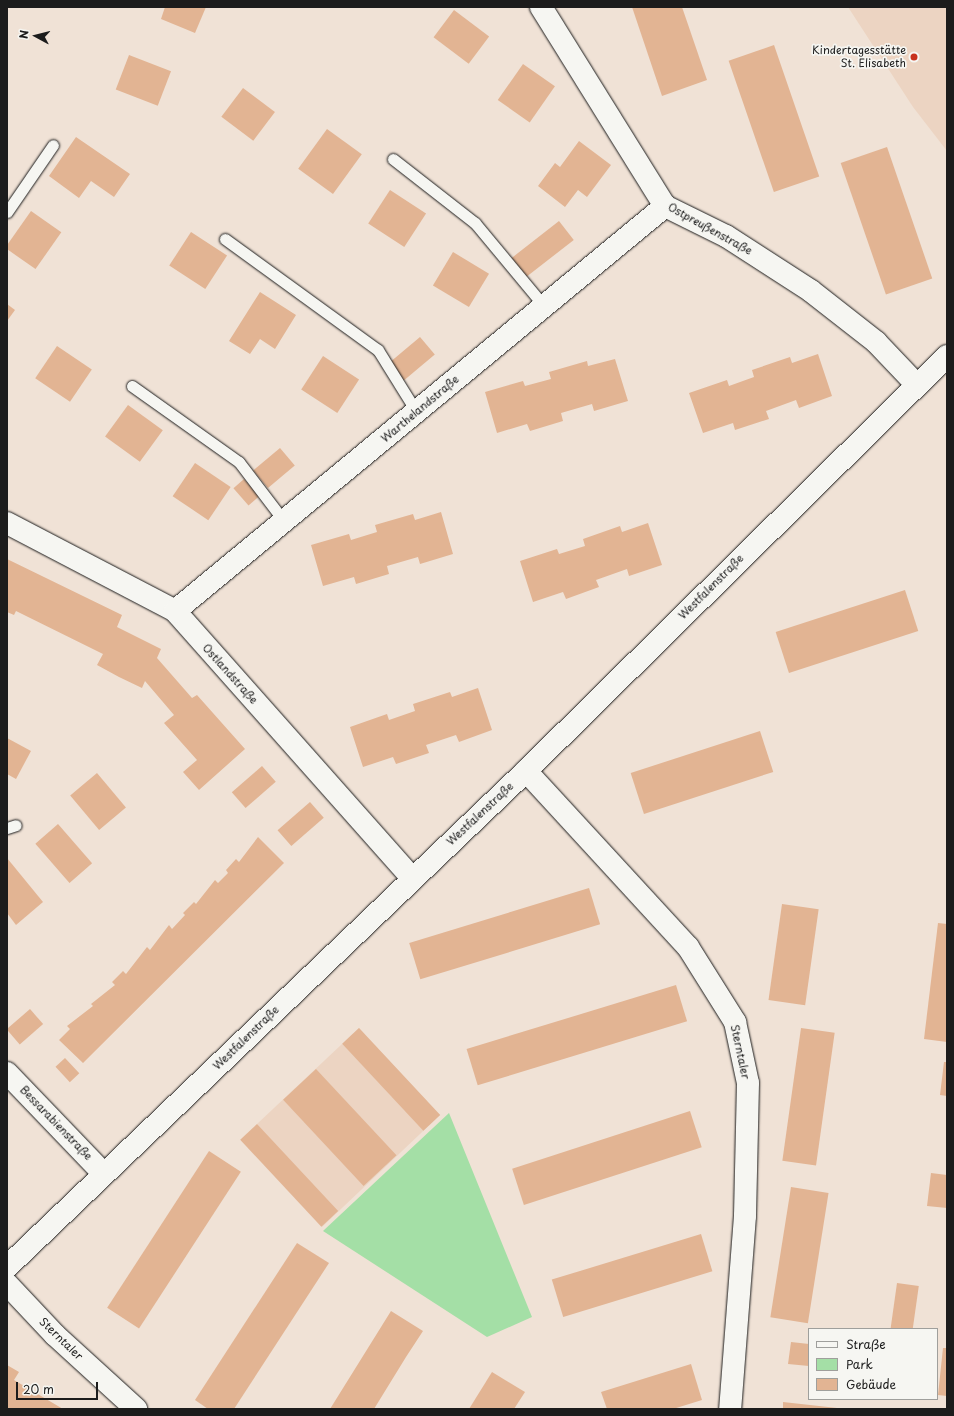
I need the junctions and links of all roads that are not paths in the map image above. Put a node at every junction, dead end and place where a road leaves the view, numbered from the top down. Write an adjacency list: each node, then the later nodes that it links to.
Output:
1 (541, 7): 4 (street, Ostpreußenstraße)
2 (53, 144): 5 (lane)
3 (393, 159): 7 (lane)
4 (665, 206): 7 (street, Warthelandstraße); 9 (street, Ostpreußenstraße)
5 (7, 212)
6 (225, 240): 11 (lane)
7 (544, 306): 11 (street, Warthelandstraße)
8 (947, 356): 9 (street, Westfalenstraße)
9 (917, 385): 15 (street, Westfalenstraße)
10 (132, 386): 12 (lane)
11 (416, 411): 12 (street, Warthelandstraße)
12 (284, 521): 14 (street, Warthelandstraße)
13 (7, 523): 14 (street, Ostlandstraße)
14 (174, 612): 16 (street, Ostlandstraße)
15 (526, 771): 16 (street, Westfalenstraße); 22 (street, Sterntaler)
16 (412, 878): 18 (street, Westfalenstraße)
17 (7, 1073): 18 (street, Bessarabienstraße)
18 (104, 1174): 19 (street, Westfalenstraße)
19 (7, 1267)
20 (7, 1284): 21 (street, Sterntaler)
21 (136, 1409)
22 (730, 1409)

